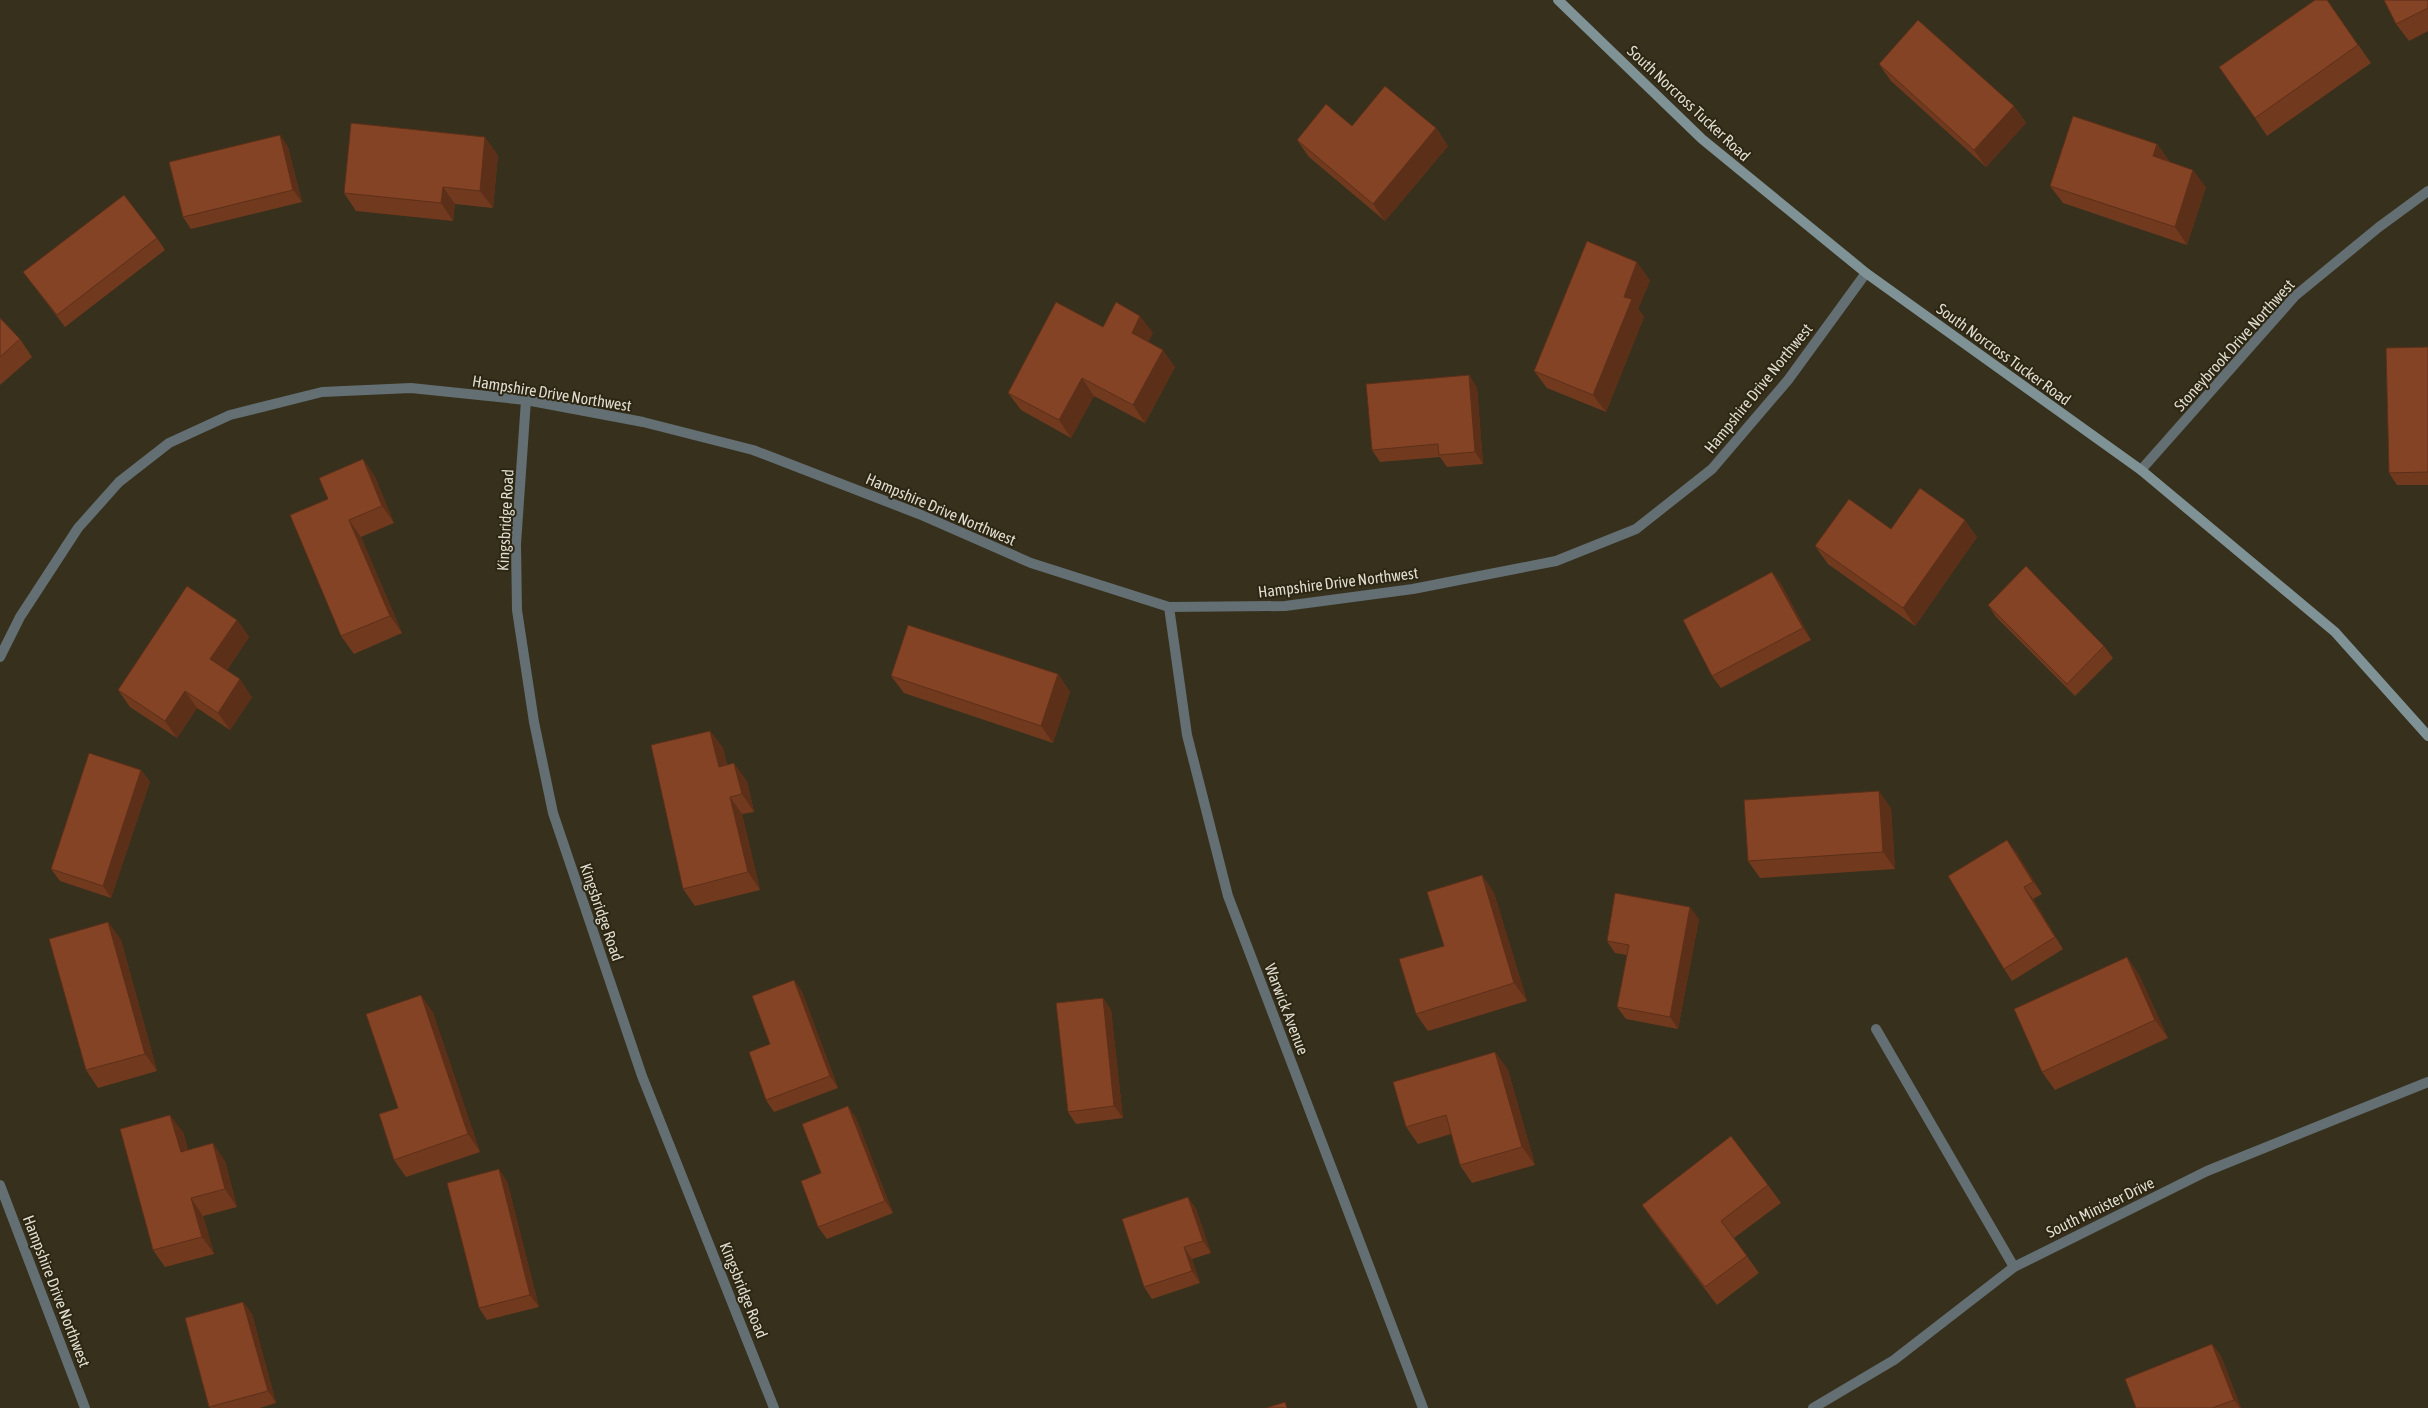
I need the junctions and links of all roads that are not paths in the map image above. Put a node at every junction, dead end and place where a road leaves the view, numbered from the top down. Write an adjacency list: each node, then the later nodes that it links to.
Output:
1 (1558, 0): 3 (main road, South Norcross Tucker Road)
2 (2428, 191): 5 (street, Stoneybrook Drive Northwest)
3 (1866, 273): 5 (main road, South Norcross Tucker Road); 6 (street, Hampshire Drive Northwest)
4 (526, 400): 6 (street, Hampshire Drive Northwest); 7 (street, Hampshire Drive Northwest); 14 (street, Kingsbridge Road)
5 (2141, 470): 8 (main road, South Norcross Tucker Road)
6 (1169, 608): 15 (street, Warwick Avenue)
7 (0, 657)
8 (2428, 736)
9 (1876, 1029): 12 (street)
10 (2428, 1082): 12 (street, South Minister Drive)
11 (0, 1185): 13 (street, Hampshire Drive Northwest)
12 (2014, 1267): 16 (street, South Minister Drive)
13 (85, 1408)
14 (774, 1408)
15 (1423, 1408)
16 (1813, 1408)

